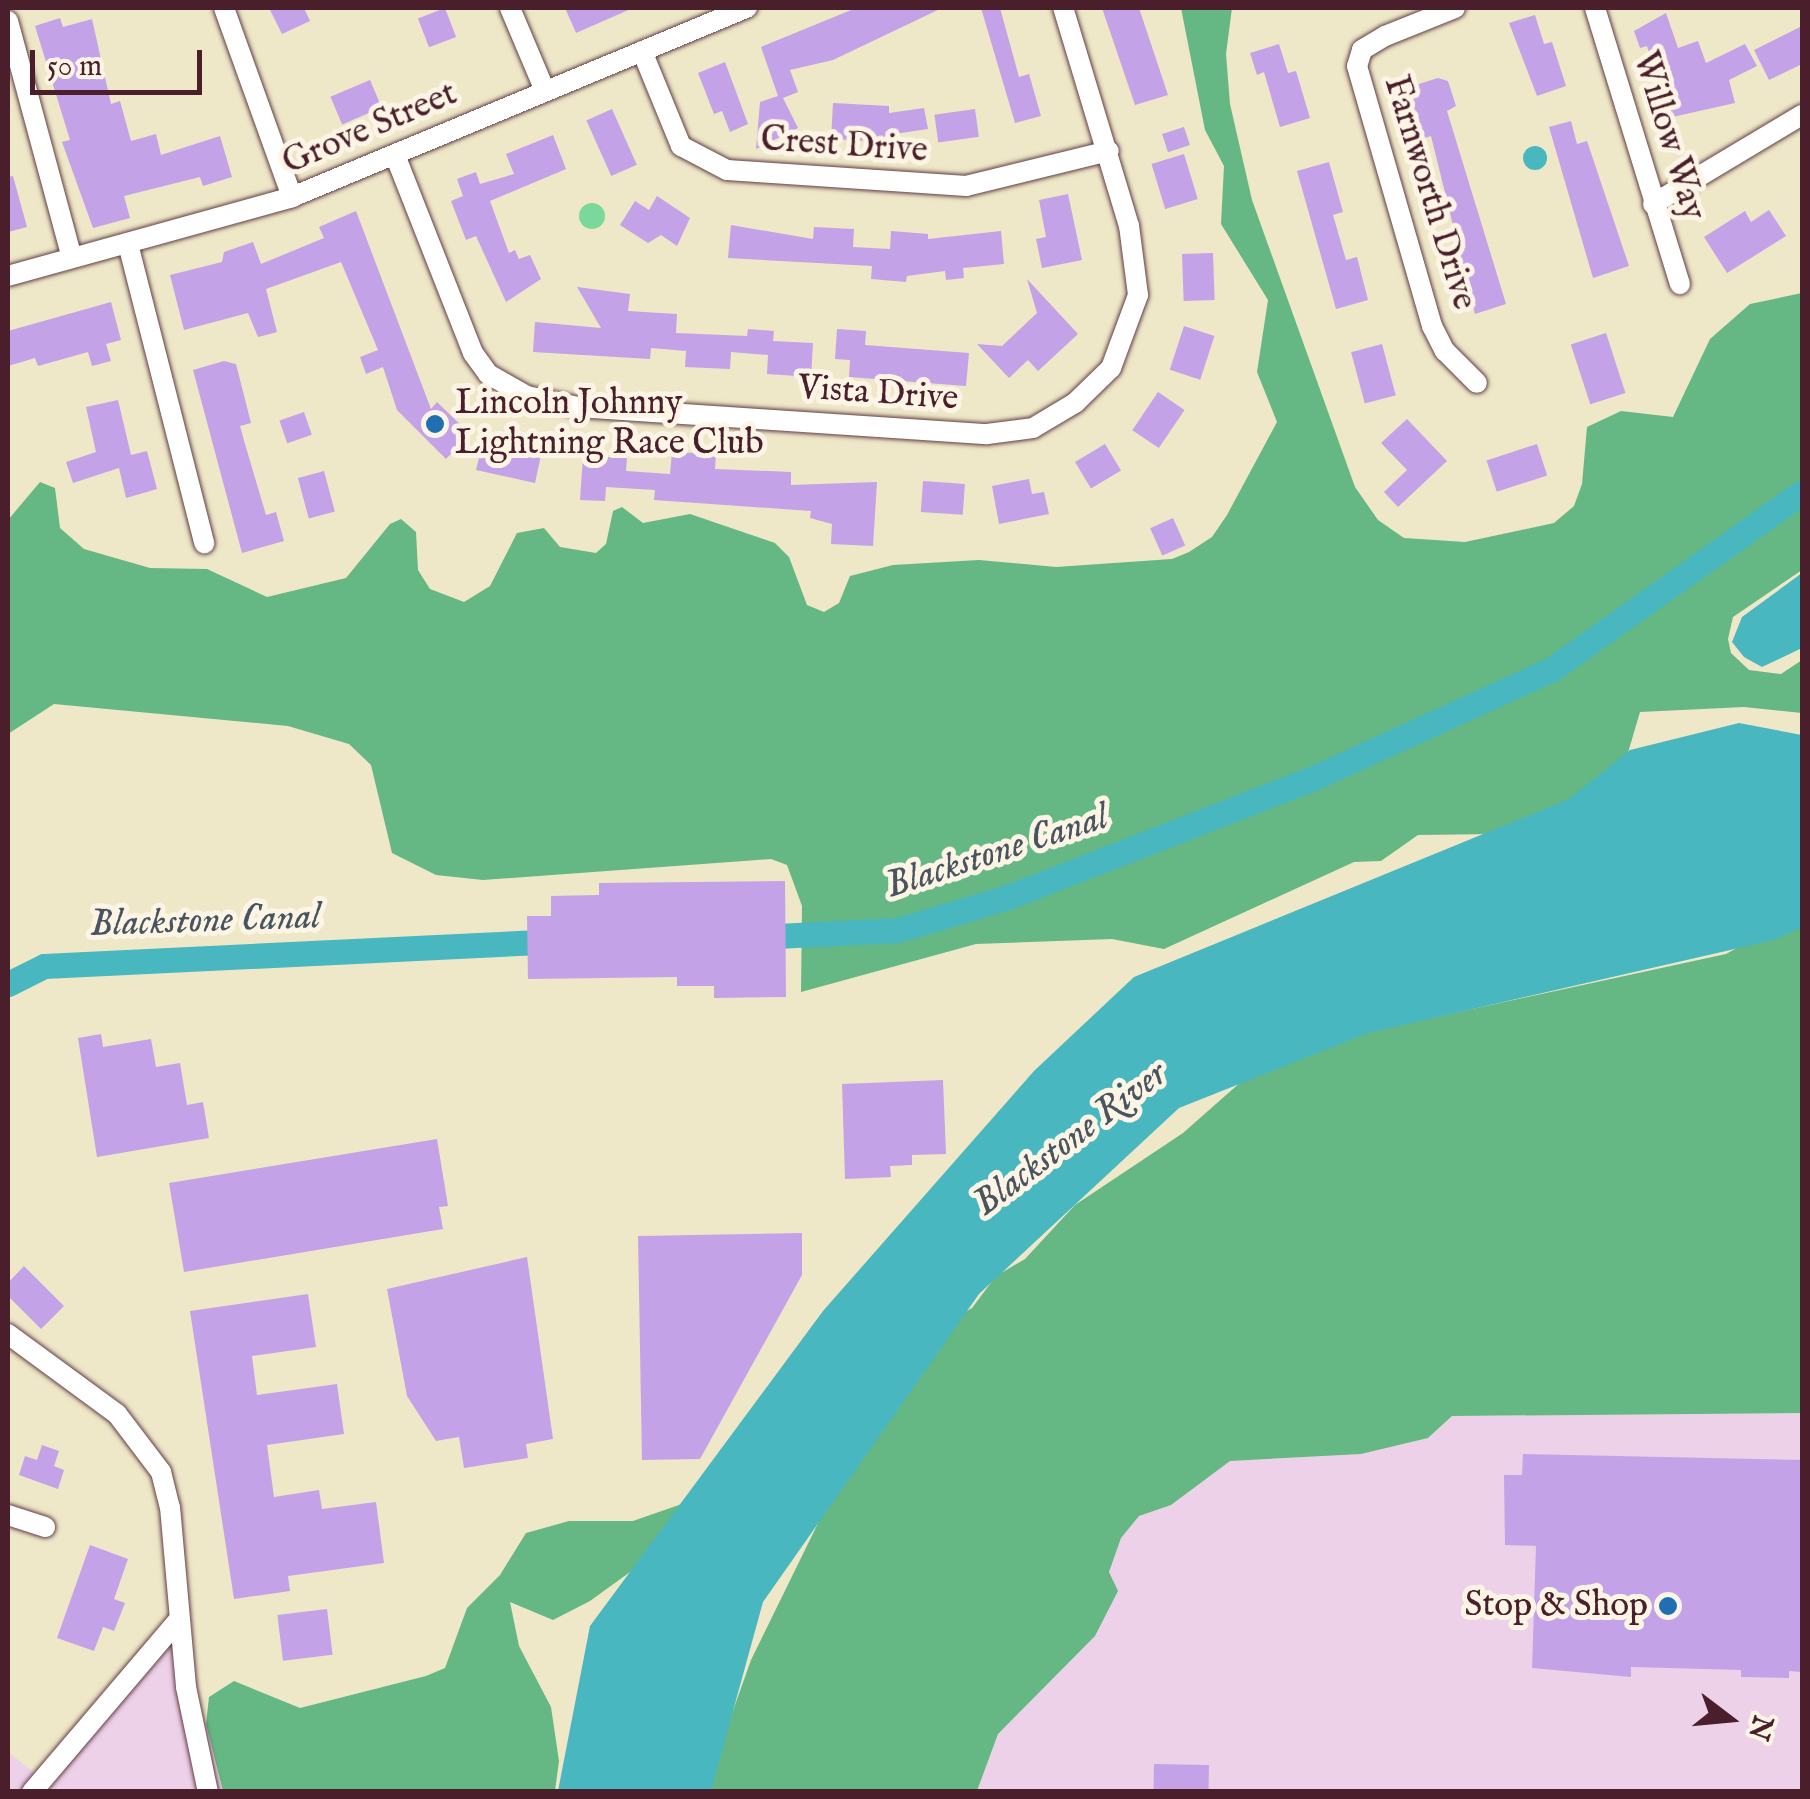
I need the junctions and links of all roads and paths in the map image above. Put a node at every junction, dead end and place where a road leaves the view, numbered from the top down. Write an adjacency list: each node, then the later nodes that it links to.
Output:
1 (224, 8): 13 (street)
2 (510, 8): 9 (street)
3 (746, 8): 8 (street, Grove Street)
4 (1063, 8): 11 (street, Vista Drive)
5 (1455, 8): 19 (street, Farnworth Drive)
6 (1595, 8): 14 (street, Willow Way)
7 (8, 21): 16 (street)
8 (642, 51): 9 (street, Grove Street); 11 (street, Crest Drive)
9 (546, 90): 12 (street, Grove Street)
10 (1802, 114): 14 (street)
11 (1109, 151): 12 (street, Vista Drive)
12 (395, 155): 13 (street, Grove Street)
13 (292, 198): 15 (street, Grove Street)
14 (1654, 204): 18 (street, Willow Way)
15 (128, 244): 16 (street, Grove Street); 20 (street)
16 (72, 258): 17 (street, Grove Street)
17 (8, 276)
18 (1680, 284)
19 (1477, 384)
20 (204, 543)
21 (8, 1334): 24 (street)
22 (8, 1515): 23 (street)
23 (45, 1527)
24 (179, 1620): 25 (street); 26 (street)
25 (32, 1792)
26 (208, 1792)

